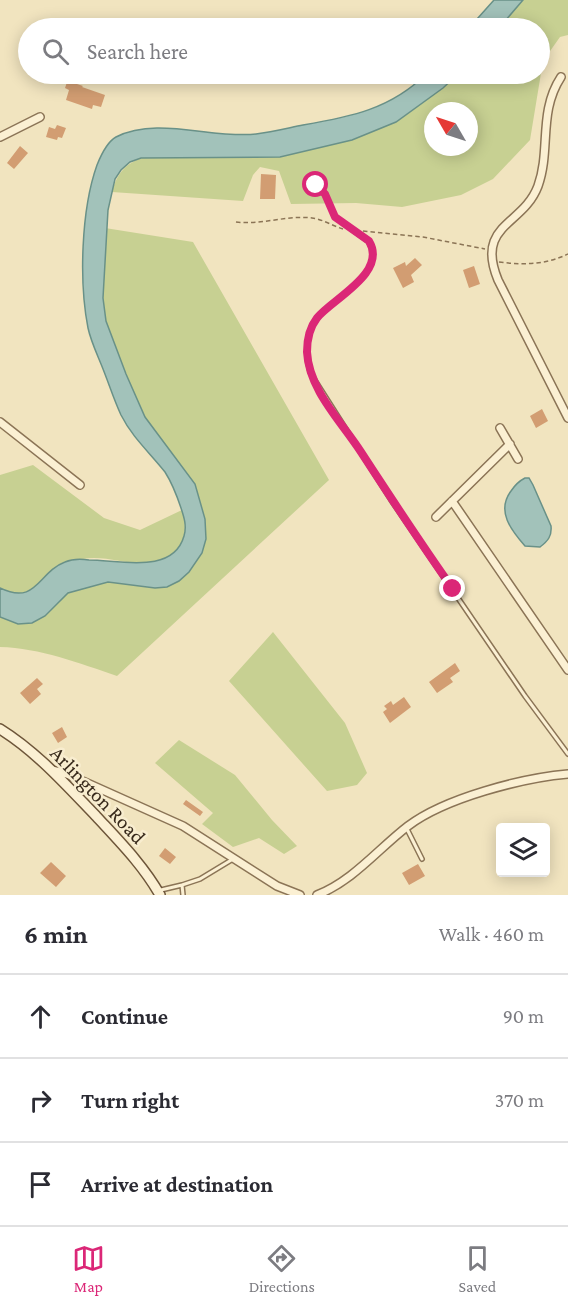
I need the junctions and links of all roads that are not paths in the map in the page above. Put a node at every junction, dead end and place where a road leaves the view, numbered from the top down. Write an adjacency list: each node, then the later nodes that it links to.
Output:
1 (561, 77): 5 (street)
2 (40, 117): 3 (street)
3 (0, 137)
4 (316, 185): 15 (lane)
5 (568, 418)
6 (0, 422): 10 (street)
7 (500, 428): 8 (street)
8 (510, 444): 9 (street); 11 (street)
9 (518, 459)
10 (80, 485)
11 (452, 501): 12 (street); 13 (street)
12 (436, 517)
13 (568, 670)
14 (0, 729): 16 (main road, Arlington Road)
15 (568, 754)
16 (52, 770): 19 (street); 22 (main road, Arlington Road)
17 (568, 774): 18 (street)
18 (406, 827): 20 (lane); 25 (street)
19 (234, 858): 21 (lane); 24 (street)
20 (422, 859)
21 (182, 885): 22 (lane); 23 (lane)
22 (159, 893)
23 (183, 895)
24 (300, 895)
25 (317, 895)

